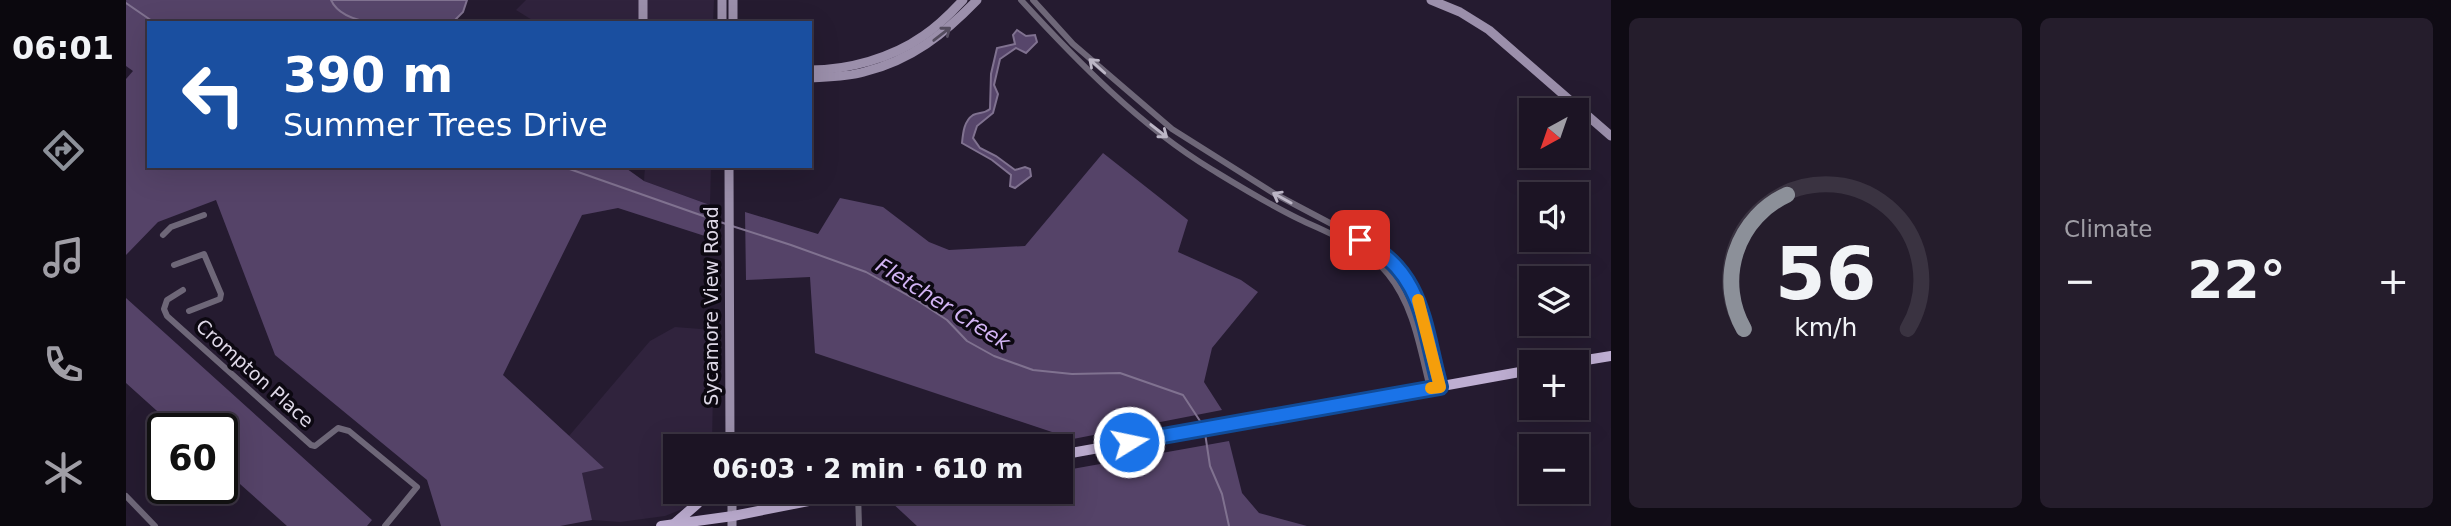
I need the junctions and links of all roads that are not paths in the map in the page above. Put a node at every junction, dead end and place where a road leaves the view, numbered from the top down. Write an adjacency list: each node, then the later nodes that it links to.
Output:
1 (643, 0): 9 (street)
2 (722, 0): 10 (street)
3 (733, 0): 11 (street)
4 (963, 0): 12 (street)
5 (977, 0): 13 (street, one-way to 5)
6 (1021, 0): 18 (street, one-way to 18)
7 (1033, 0): 17 (street, one-way to 7)
8 (1431, 0): 14 (street)
9 (643, 21)
10 (722, 21)
11 (733, 21)
12 (812, 70)
13 (812, 78)
14 (1611, 136)
15 (729, 168): 27 (street, Sycamore View Road)
16 (204, 215): 19 (street)
17 (1315, 216): 18 (street); 26 (street)
18 (1311, 224): 26 (street)
19 (163, 235)
20 (174, 265): 22 (street)
21 (183, 290): 36 (street, Crompton Place)
22 (189, 311)
23 (1611, 356): 24 (main road)
24 (1589, 360)
25 (1519, 372): 26 (main road)
26 (1435, 387): 28 (main road)
27 (730, 434)
28 (1073, 452)
29 (126, 496): 35 (street)
30 (697, 504): 34 (main road)
31 (794, 504): 33 (main road)
32 (857, 504): 38 (street)
33 (732, 521): 34 (main road)
34 (674, 524): 37 (main road)
35 (155, 526)
36 (385, 526)
37 (661, 526)
38 (859, 526)

